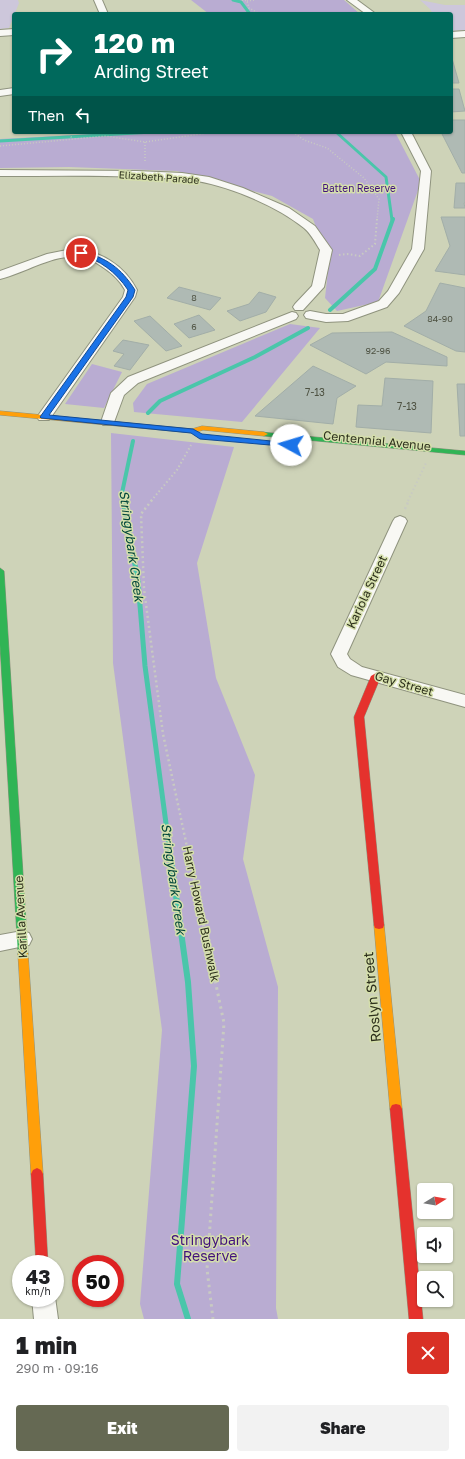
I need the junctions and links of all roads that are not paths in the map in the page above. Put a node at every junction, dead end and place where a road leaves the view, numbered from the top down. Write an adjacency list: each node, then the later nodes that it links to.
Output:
1 (98, 0): 3 (street)
2 (351, 0): 4 (street)
3 (103, 12)
4 (369, 12)
5 (12, 32): 6 (street)
6 (0, 33)
7 (465, 34): 8 (street)
8 (453, 35)
9 (12, 91): 10 (street)
10 (0, 93)
11 (407, 134): 14 (street)
12 (0, 173): 14 (street, Elizabeth Parade)
13 (0, 275): 16 (street)
14 (296, 311): 17 (street, Elizabeth Parade)
15 (0, 412): 16 (street, Centennial Avenue)
16 (44, 417): 17 (street, Centennial Avenue)
17 (108, 422): 18 (street, Centennial Avenue)
18 (197, 434): 19 (street, Centennial Avenue); 20 (street, Centennial Avenue)
19 (465, 453)
20 (465, 462)
21 (400, 521): 23 (street, Kariola Street)
22 (0, 572): 26 (street, Karilla Avenue)
23 (344, 663): 24 (street, Gay Street)
24 (376, 676): 25 (street, Gay Street); 31 (street, Roslyn Street)
25 (465, 701)
26 (22, 939): 27 (street); 28 (street, Karilla Avenue)
27 (0, 943)
28 (41, 1255)
29 (45, 1307): 30 (street)
30 (46, 1319)
31 (416, 1319)

